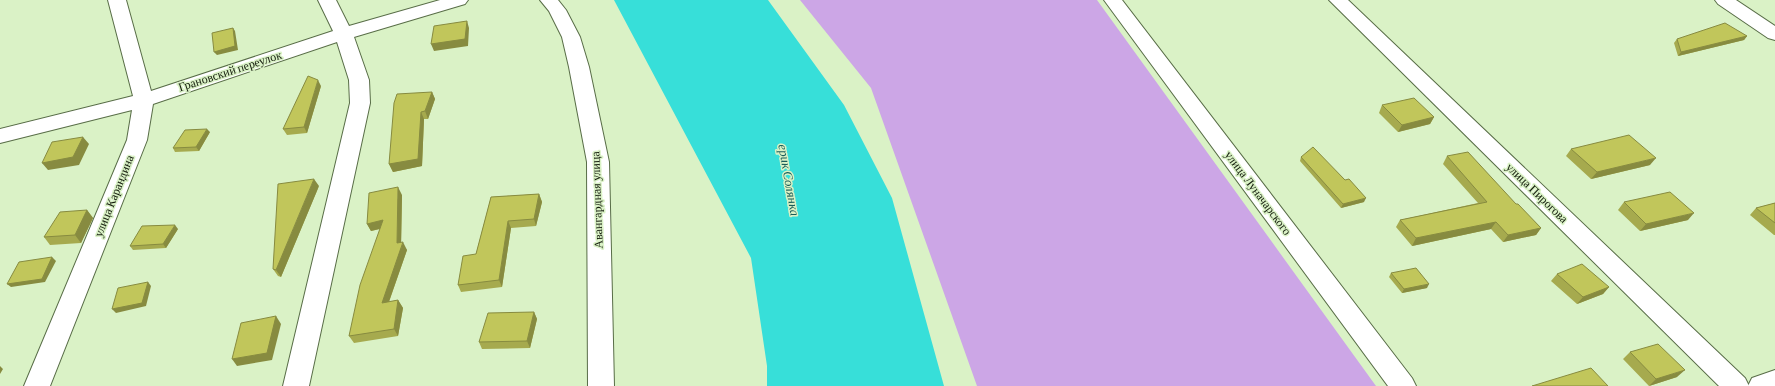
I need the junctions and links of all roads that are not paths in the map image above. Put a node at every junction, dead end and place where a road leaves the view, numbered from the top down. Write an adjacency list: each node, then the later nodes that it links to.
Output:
1 (118, 0): 10 (street, улица Карандина)
2 (327, 0): 8 (street)
3 (459, 0): 8 (street, Грановский переулок)
4 (549, 0): 15 (street, Авангардная улица)
5 (1113, 0): 16 (street, улица Луначарского)
6 (1338, 0): 17 (street, улица Пирогова)
7 (1724, 0): 9 (street)
8 (344, 34): 10 (street, Грановский переулок); 14 (street)
9 (1775, 34)
10 (144, 100): 11 (street, Грановский переулок); 13 (street, улица Карандина)
11 (0, 136)
12 (1775, 381): 18 (street)
13 (37, 386)
14 (296, 386)
15 (601, 386)
16 (1402, 386)
17 (1736, 386)
18 (1761, 386)

